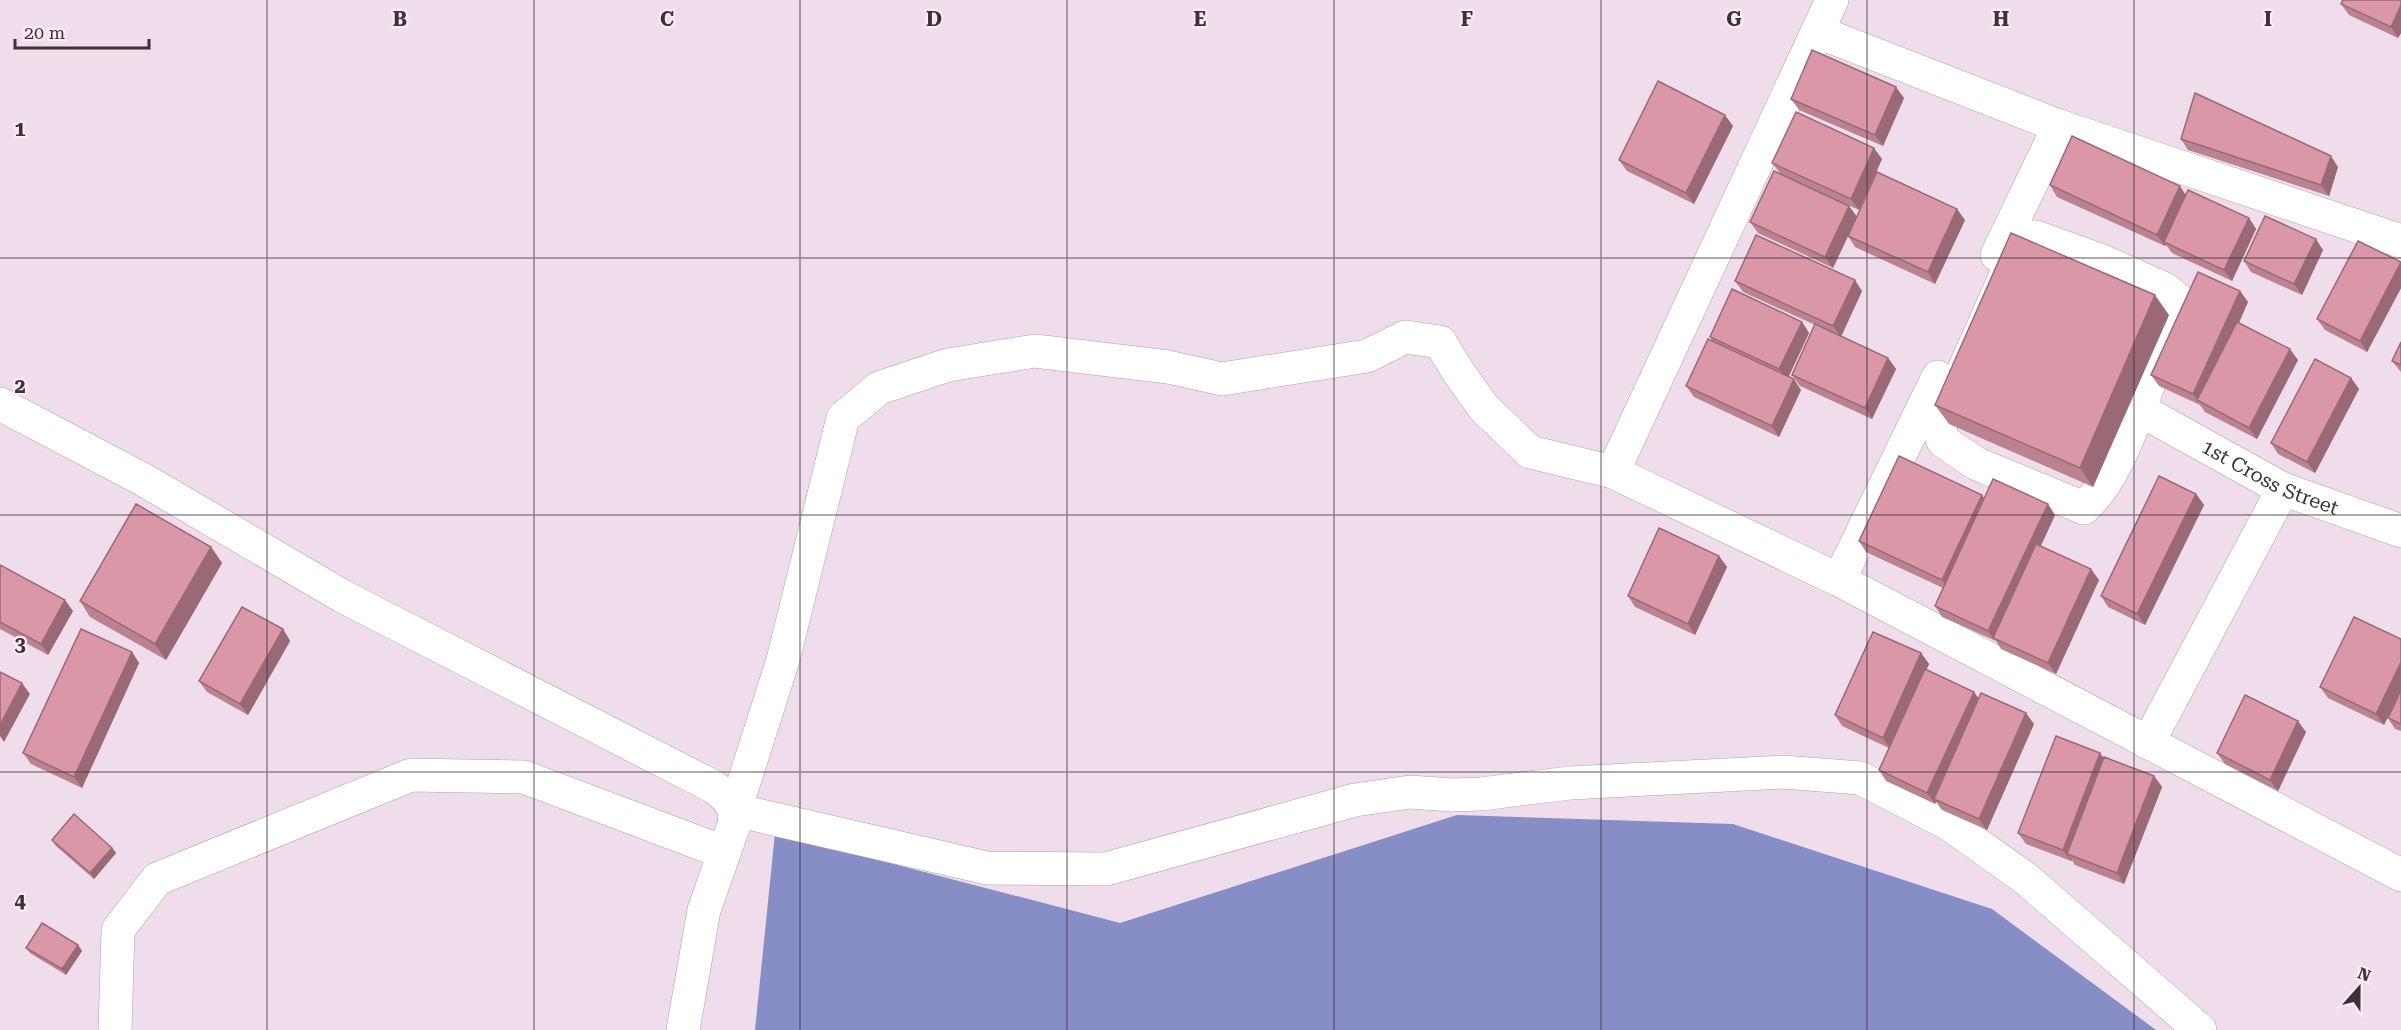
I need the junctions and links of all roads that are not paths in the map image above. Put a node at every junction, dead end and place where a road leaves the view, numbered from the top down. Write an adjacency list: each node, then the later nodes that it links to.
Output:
1 (1832, 0): 2 (street)
2 (1818, 32): 3 (street); 7 (street)
3 (2060, 126): 4 (street); 10 (street)
4 (2401, 241)
5 (2, 411): 12 (street)
6 (2142, 411): 6 (street); 8 (street, 1st Cross Street)
7 (1613, 472): 10 (street); 12 (street)
8 (2283, 489): 9 (street, 1st Cross Street); 11 (street)
9 (2401, 531)
10 (1839, 580): 11 (street)
11 (2148, 743): 14 (street)
12 (735, 810): 13 (street); 17 (street)
13 (723, 852): 15 (street); 16 (street)
14 (2401, 875)
15 (115, 1030)
16 (683, 1030)
17 (2200, 1030)

